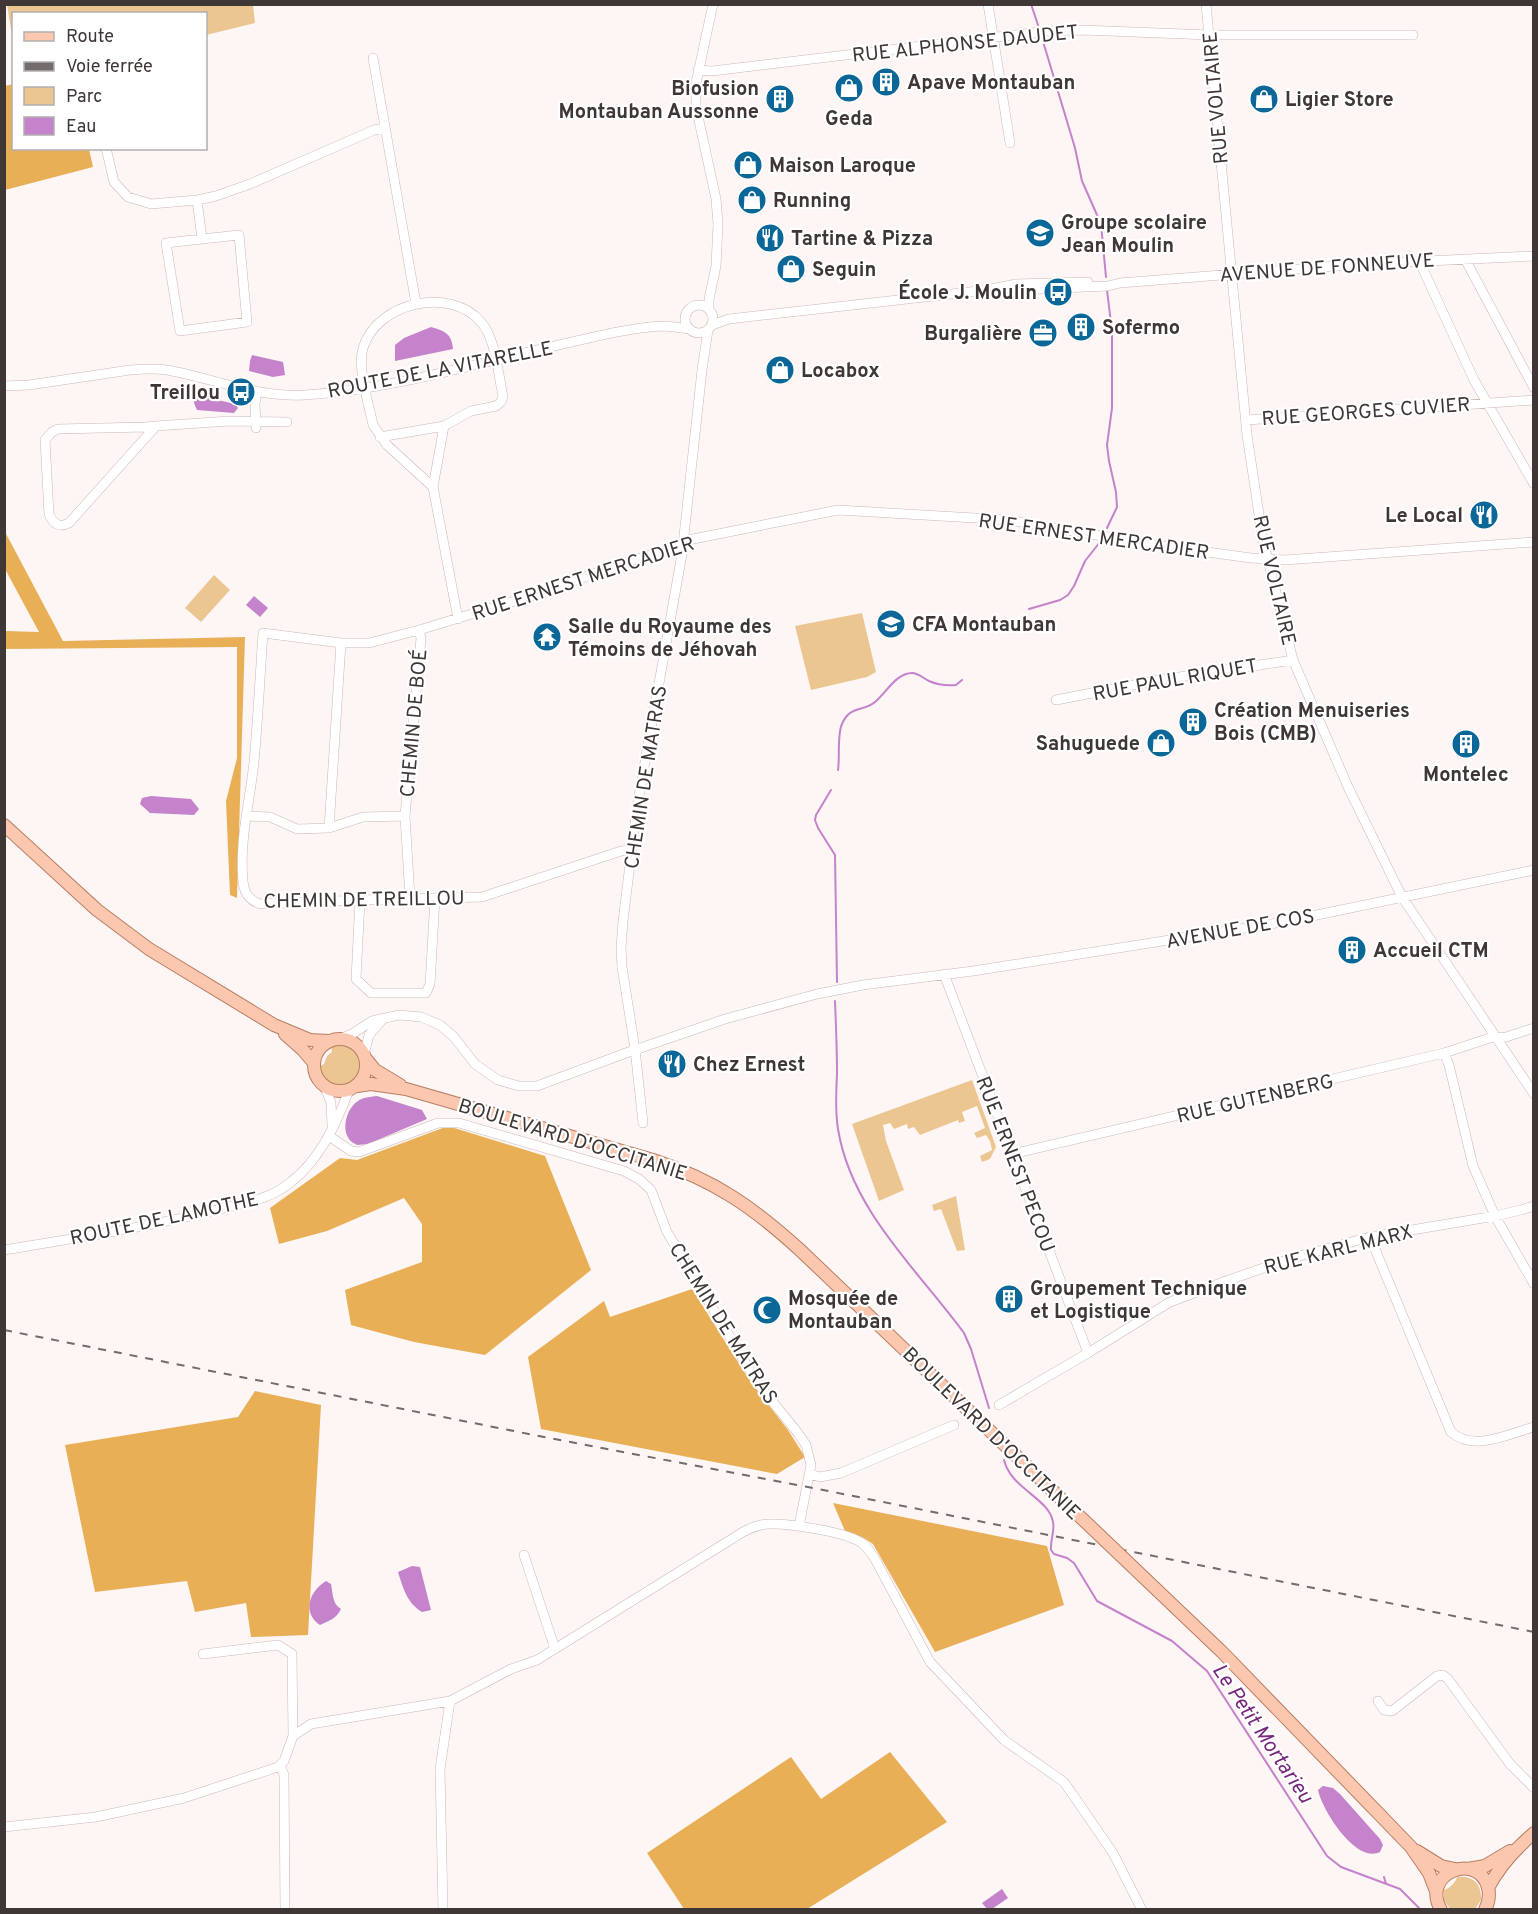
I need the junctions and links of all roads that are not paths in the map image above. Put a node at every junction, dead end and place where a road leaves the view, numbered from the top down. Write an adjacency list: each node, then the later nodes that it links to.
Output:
1 (712, 4): 8 (street)
2 (988, 4): 6 (street)
3 (1206, 4): 5 (street, RUE VOLTAIRE)
4 (1413, 34): 5 (street, RUE ALPHONSE DAUDET)
5 (1210, 35): 6 (street, RUE ALPHONSE DAUDET); 17 (street, RUE VOLTAIRE)
6 (994, 37): 8 (street, RUE ALPHONSE DAUDET); 10 (street)
7 (373, 58): 9 (street)
8 (698, 70): 18 (street)
9 (384, 128): 12 (street); 19 (street)
10 (1010, 143)
11 (106, 150): 12 (street)
12 (197, 200): 13 (street)
13 (202, 239): 13 (street)
14 (1533, 256): 15 (street, AVENUE DE FONNEUVE)
15 (1465, 258): 16 (street, AVENUE DE FONNEUVE); 31 (street)
16 (1421, 260): 17 (street, AVENUE DE FONNEUVE); 34 (street)
17 (1232, 274): 23 (street, AVENUE DE FONNEUVE); 35 (street, RUE VOLTAIRE)
18 (711, 288): 20 (street); 21 (street)
19 (416, 304): 27 (street); 30 (street)
20 (697, 305): 21 (street); 22 (street)
21 (710, 312): 23 (street, AVENUE DE FONNEUVE); 25 (street)
22 (686, 313): 24 (street, ROUTE DE LA VITARELLE); 26 (street)
23 (729, 319): 25 (street, AVENUE DE FONNEUVE)
24 (662, 326): 26 (street, ROUTE DE LA VITARELLE); 27 (street, ROUTE DE LA VITARELLE)
25 (710, 328): 26 (street); 28 (street, CHEMIN DE MATRAS)
26 (691, 331): 28 (street, CHEMIN DE MATRAS)
27 (496, 360): 30 (street, ROUTE DE LA VITARELLE); 39 (street)
28 (703, 360): 44 (street, CHEMIN DE MATRAS)
29 (4, 386): 32 (street, ROUTE DE LA VITARELLE)
30 (365, 387): 32 (street, ROUTE DE LA VITARELLE); 40 (street)
31 (1533, 388)
32 (258, 391): 37 (street)
33 (1533, 400): 34 (street, RUE GEORGES CUVIER)
34 (1485, 402): 35 (street, RUE GEORGES CUVIER); 41 (street)
35 (1246, 420): 45 (street, RUE VOLTAIRE)
36 (287, 422): 37 (street)
37 (256, 425): 38 (street)
38 (156, 426): 38 (street)
39 (444, 426): 40 (street); 42 (street)
40 (380, 437): 42 (street)
41 (1533, 484)
42 (433, 487): 46 (street)
43 (1533, 542): 45 (street, RUE ERNEST MERCADIER)
44 (682, 544): 45 (street, RUE ERNEST MERCADIER); 46 (street, RUE ERNEST MERCADIER); 56 (street, CHEMIN DE MATRAS)
45 (1268, 559): 50 (street, RUE VOLTAIRE)
46 (458, 619): 47 (street, RUE ERNEST MERCADIER)
47 (419, 630): 49 (street, RUE ERNEST MERCADIER); 53 (street, CHEMIN DE BOÉ)
48 (263, 633): 49 (street, RUE ERNEST MERCADIER); 52 (street, CHEMIN DE TREILLOU)
49 (341, 643): 55 (street)
50 (1293, 660): 51 (street, RUE PAUL RIQUET); 58 (street, RUE VOLTAIRE)
51 (1056, 700)
52 (246, 816): 55 (street, CHEMIN DE BOÉ); 61 (street, CHEMIN DE TREILLOU)
53 (405, 816): 55 (street, CHEMIN DE BOÉ); 59 (street, CHEMIN DE BOÉ)
54 (4, 825): 64 (main road)
55 (329, 828)
56 (632, 850): 60 (street, CHEMIN DE TREILLOU); 68 (street, CHEMIN DE MATRAS)
57 (1533, 870): 58 (street, AVENUE DE COS)
58 (1402, 897): 62 (street, AVENUE DE COS); 66 (street, RUE VOLTAIRE)
59 (410, 898): 60 (street, CHEMIN DE TREILLOU); 61 (street, CHEMIN DE TREILLOU)
60 (435, 898): 61 (street)
61 (360, 900)
62 (944, 974): 68 (street, AVENUE DE COS); 78 (street, RUE ERNEST PECOU)
63 (382, 1020): 67 (street); 68 (street); 70 (street)
64 (274, 1025): 67 (main road); 71 (main road)
65 (1533, 1028): 66 (street, RUE GUTENBERG)
66 (1497, 1037): 69 (street, RUE GUTENBERG); 75 (street, RUE VOLTAIRE)
67 (334, 1040): 70 (main road); 71 (main road)
68 (635, 1050): 76 (street, CHEMIN DE MATRAS)
69 (1444, 1053): 78 (street, RUE GUTENBERG); 80 (street)
70 (365, 1057): 73 (main road); 74 (main road, BOULEVARD D'OCCITANIE)
71 (314, 1064): 72 (main road)
72 (325, 1087): 73 (main road); 77 (street)
73 (353, 1088): 74 (main road, BOULEVARD D'OCCITANIE); 77 (street, ROUTE DE LAMOTHE)
74 (406, 1089): 101 (main road, BOULEVARD D'OCCITANIE, bridge)
75 (1533, 1094)
76 (643, 1123)
77 (330, 1133): 82 (street, ROUTE DE LAMOTHE); 88 (street, CHEMIN DE MATRAS)
78 (1012, 1154): 84 (street, RUE ERNEST PECOU)
79 (1533, 1206): 80 (street, RUE KARL MARX)
80 (1495, 1216): 81 (street, RUE KARL MARX); 83 (street)
81 (1370, 1237): 84 (street, RUE KARL MARX); 87 (street)
82 (4, 1250)
83 (1533, 1284)
84 (1088, 1353): 85 (street, RUE KARL MARX)
85 (999, 1404)
86 (954, 1425): 88 (street)
87 (1533, 1427)
88 (810, 1474): 89 (street, CHEMIN DE MATRAS)
89 (799, 1526): 91 (street); 108 (street)
90 (524, 1555): 91 (street)
91 (555, 1649): 93 (street)
92 (203, 1654): 95 (street)
93 (450, 1701): 95 (street); 107 (street)
94 (1378, 1701): 97 (street)
95 (293, 1736): 96 (street)
96 (280, 1765): 98 (street); 106 (street)
97 (1533, 1788)
98 (4, 1827)
99 (1533, 1833): 100 (main road)
100 (1521, 1844): 102 (main road); 103 (main road)
101 (1411, 1847): 102 (main road, BOULEVARD D'OCCITANIE); 104 (main road, BOULEVARD D'OCCITANIE)
102 (1462, 1869): 103 (main road); 104 (main road)
103 (1488, 1888): 105 (main road)
104 (1435, 1899): 109 (main road, BOULEVARD D'OCCITANIE)
105 (1487, 1908)
106 (285, 1910)
107 (443, 1910)
108 (1142, 1910)
109 (1441, 1910)

